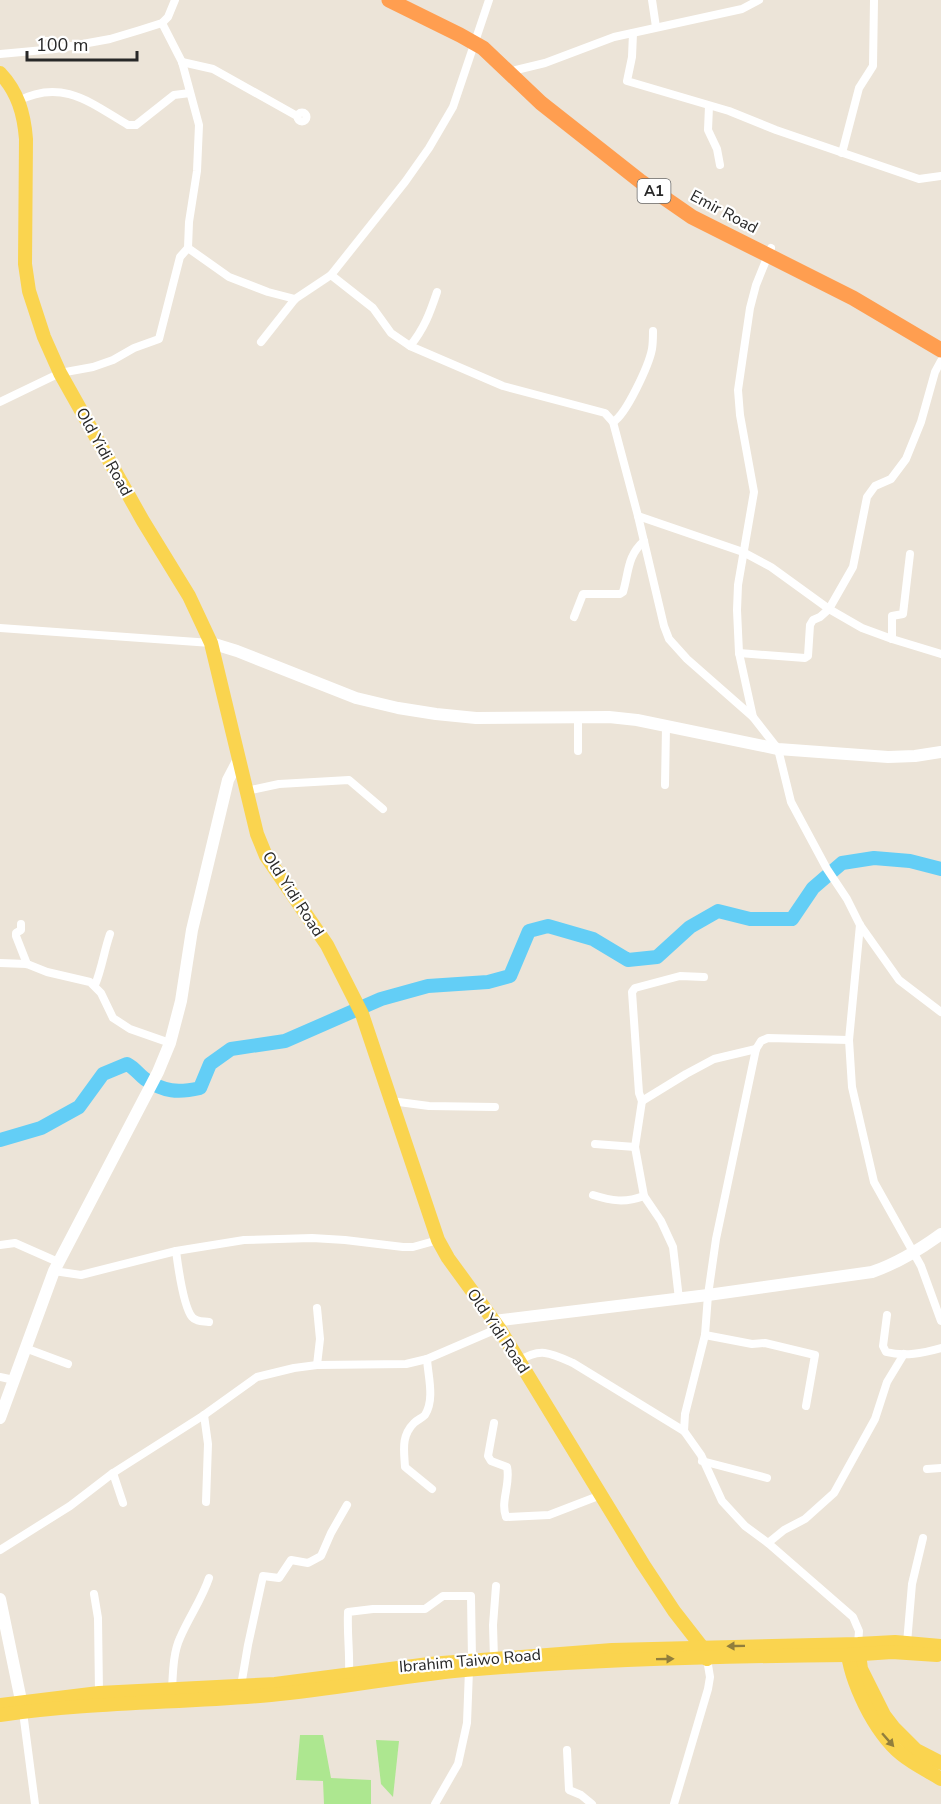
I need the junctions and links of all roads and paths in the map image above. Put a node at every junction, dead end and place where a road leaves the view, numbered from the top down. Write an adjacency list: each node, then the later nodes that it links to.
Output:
1 (175, 0): 8 (street)
2 (389, 0): 11 (highway, Emir Road / A1)
3 (405, 0): 11 (highway, Emir Road / A1)
4 (489, 0): 11 (street)
5 (652, 0): 9 (street)
6 (759, 0): 9 (street)
7 (874, 0): 20 (street)
8 (162, 23): 12 (street); 13 (street)
9 (656, 27): 10 (street)
10 (633, 33): 14 (street); 18 (street)
11 (475, 39): 14 (highway, Emir Road / A1); 25 (street)
12 (0, 54)
13 (182, 62): 16 (street); 19 (street)
14 (513, 72): 24 (highway, Emir Road / A1)
15 (0, 74): 17 (main road, Old Yidi Road)
16 (190, 93): 17 (street); 23 (street)
17 (18, 101): 34 (main road, Old Yidi Road)
18 (709, 106): 20 (street); 21 (street)
19 (297, 116)
20 (842, 153): 22 (street)
21 (720, 165)
22 (941, 176)
23 (188, 248): 27 (street); 34 (street)
24 (770, 252): 29 (highway, Emir Road / A1); 32 (highway, Emir Road / A1); 39 (street)
25 (331, 274): 27 (street); 31 (street)
26 (437, 292): 31 (street)
27 (295, 299): 30 (street)
28 (653, 331): 36 (street)
29 (941, 340)
30 (261, 342)
31 (410, 346): 36 (street)
32 (941, 350)
33 (941, 361): 41 (street)
34 (60, 373): 35 (street); 45 (main road, Old Yidi Road)
35 (0, 402)
36 (613, 422): 37 (street)
37 (639, 516): 38 (street); 39 (street)
38 (644, 541): 42 (street); 49 (street)
39 (743, 552): 41 (street); 46 (street)
40 (910, 554): 44 (street)
41 (829, 609): 44 (street); 46 (street)
42 (574, 617)
43 (0, 628): 45 (street)
44 (892, 639): 47 (street)
45 (211, 643): 48 (street); 54 (main road, Old Yidi Road)
46 (739, 653): 49 (street)
47 (941, 654)
48 (578, 717): 50 (street); 52 (street)
49 (753, 717): 51 (street)
50 (666, 727): 51 (street); 55 (street)
51 (778, 749): 53 (street); 59 (street)
52 (578, 751)
53 (941, 752)
54 (239, 759): 56 (main road, Old Yidi Road); 67 (street)
55 (665, 785)
56 (246, 791): 57 (street); 69 (main road, Old Yidi Road)
57 (383, 810)
58 (21, 924): 62 (street)
59 (860, 925): 65 (street); 66 (street)
60 (110, 934): 64 (street)
61 (0, 963): 62 (street)
62 (27, 964): 64 (street)
63 (704, 977): 70 (street)
64 (95, 985): 67 (street)
65 (941, 1012)
66 (849, 1040): 68 (street); 80 (street)
67 (170, 1043): 81 (street)
68 (756, 1049): 70 (street); 82 (street)
69 (391, 1101): 71 (street); 77 (main road, Old Yidi Road)
70 (642, 1101): 73 (street)
71 (495, 1107)
72 (595, 1144): 73 (street)
73 (635, 1147): 75 (street)
74 (593, 1196): 75 (street)
75 (645, 1196): 83 (street)
76 (941, 1234): 80 (street)
77 (438, 1240): 79 (street); 88 (main road, Old Yidi Road)
78 (0, 1245): 81 (street)
79 (176, 1251): 81 (street); 87 (street)
80 (913, 1254): 82 (street); 86 (street)
81 (56, 1266): 90 (street)
82 (708, 1295): 83 (street); 89 (street)
83 (679, 1299): 88 (street)
84 (318, 1308): 96 (street)
85 (887, 1315): 92 (street)
86 (941, 1321)
87 (209, 1322)
88 (497, 1324): 93 (street); 94 (main road, Old Yidi Road)
89 (705, 1335): 99 (street); 103 (street)
90 (25, 1348): 95 (street); 98 (street)
91 (941, 1348): 92 (street)
92 (904, 1354): 115 (street)
93 (427, 1359): 96 (street); 109 (street)
94 (519, 1361): 103 (street); 110 (main road, Old Yidi Road)
95 (68, 1364)
96 (317, 1365): 100 (street)
97 (0, 1377): 98 (street)
98 (14, 1380): 101 (street)
99 (806, 1406)
100 (204, 1415): 107 (street); 111 (street)
101 (0, 1418)
102 (494, 1423): 110 (street)
103 (684, 1431): 104 (street)
104 (702, 1461): 108 (street); 115 (street)
105 (927, 1468): 106 (street)
106 (941, 1468)
107 (112, 1473): 112 (street); 116 (street)
108 (766, 1478)
109 (432, 1489)
110 (602, 1495): 125 (main road, Old Yidi Road)
111 (206, 1502)
112 (123, 1503)
113 (347, 1504): 133 (street)
114 (923, 1538): 121 (street)
115 (768, 1543): 123 (street)
116 (0, 1550)
117 (209, 1578): 134 (street)
118 (496, 1586): 128 (street)
119 (94, 1594): 135 (street)
120 (0, 1599): 137 (street)
121 (907, 1643): 122 (main road, Ibrahim Taiwo Road); 123 (main road, Ibrahim Taiwo Road)
122 (941, 1646)
123 (853, 1650): 124 (main road, Ibrahim Taiwo Road); 125 (main road, Ibrahim Taiwo Road, one-way to 125); 126 (main road, Ibrahim Taiwo Road); 130 (main road); 132 (main road)
124 (892, 1652): 127 (main road, Ibrahim Taiwo Road); 132 (main road)
125 (698, 1653): 126 (main road, Ibrahim Taiwo Road); 128 (main road, Ibrahim Taiwo Road); 129 (main road, Ibrahim Taiwo Road, one-way to 125); 146 (street)
126 (826, 1655): 130 (main road)
127 (941, 1655)
128 (494, 1659): 129 (main road, Ibrahim Taiwo Road)
129 (470, 1665): 131 (main road, Ibrahim Taiwo Road); 131 (street); 137 (main road, Ibrahim Taiwo Road); 144 (street)
130 (851, 1670): 139 (main road)
131 (349, 1675): 133 (main road, Ibrahim Taiwo Road)
132 (865, 1678): 139 (main road)
133 (241, 1686): 134 (main road, Ibrahim Taiwo Road)
134 (172, 1689): 135 (main road, Ibrahim Taiwo Road)
135 (99, 1694): 137 (main road, Ibrahim Taiwo Road)
136 (0, 1705): 137 (main road, Ibrahim Taiwo Road)
137 (22, 1706): 138 (main road, Ibrahim Taiwo Road); 143 (street)
138 (0, 1715)
139 (879, 1718): 141 (main road); 142 (main road, one-way to 142)
140 (567, 1750): 145 (street)
141 (941, 1762)
142 (941, 1779)
143 (34, 1804)
144 (435, 1804)
145 (592, 1804)
146 (674, 1804)

